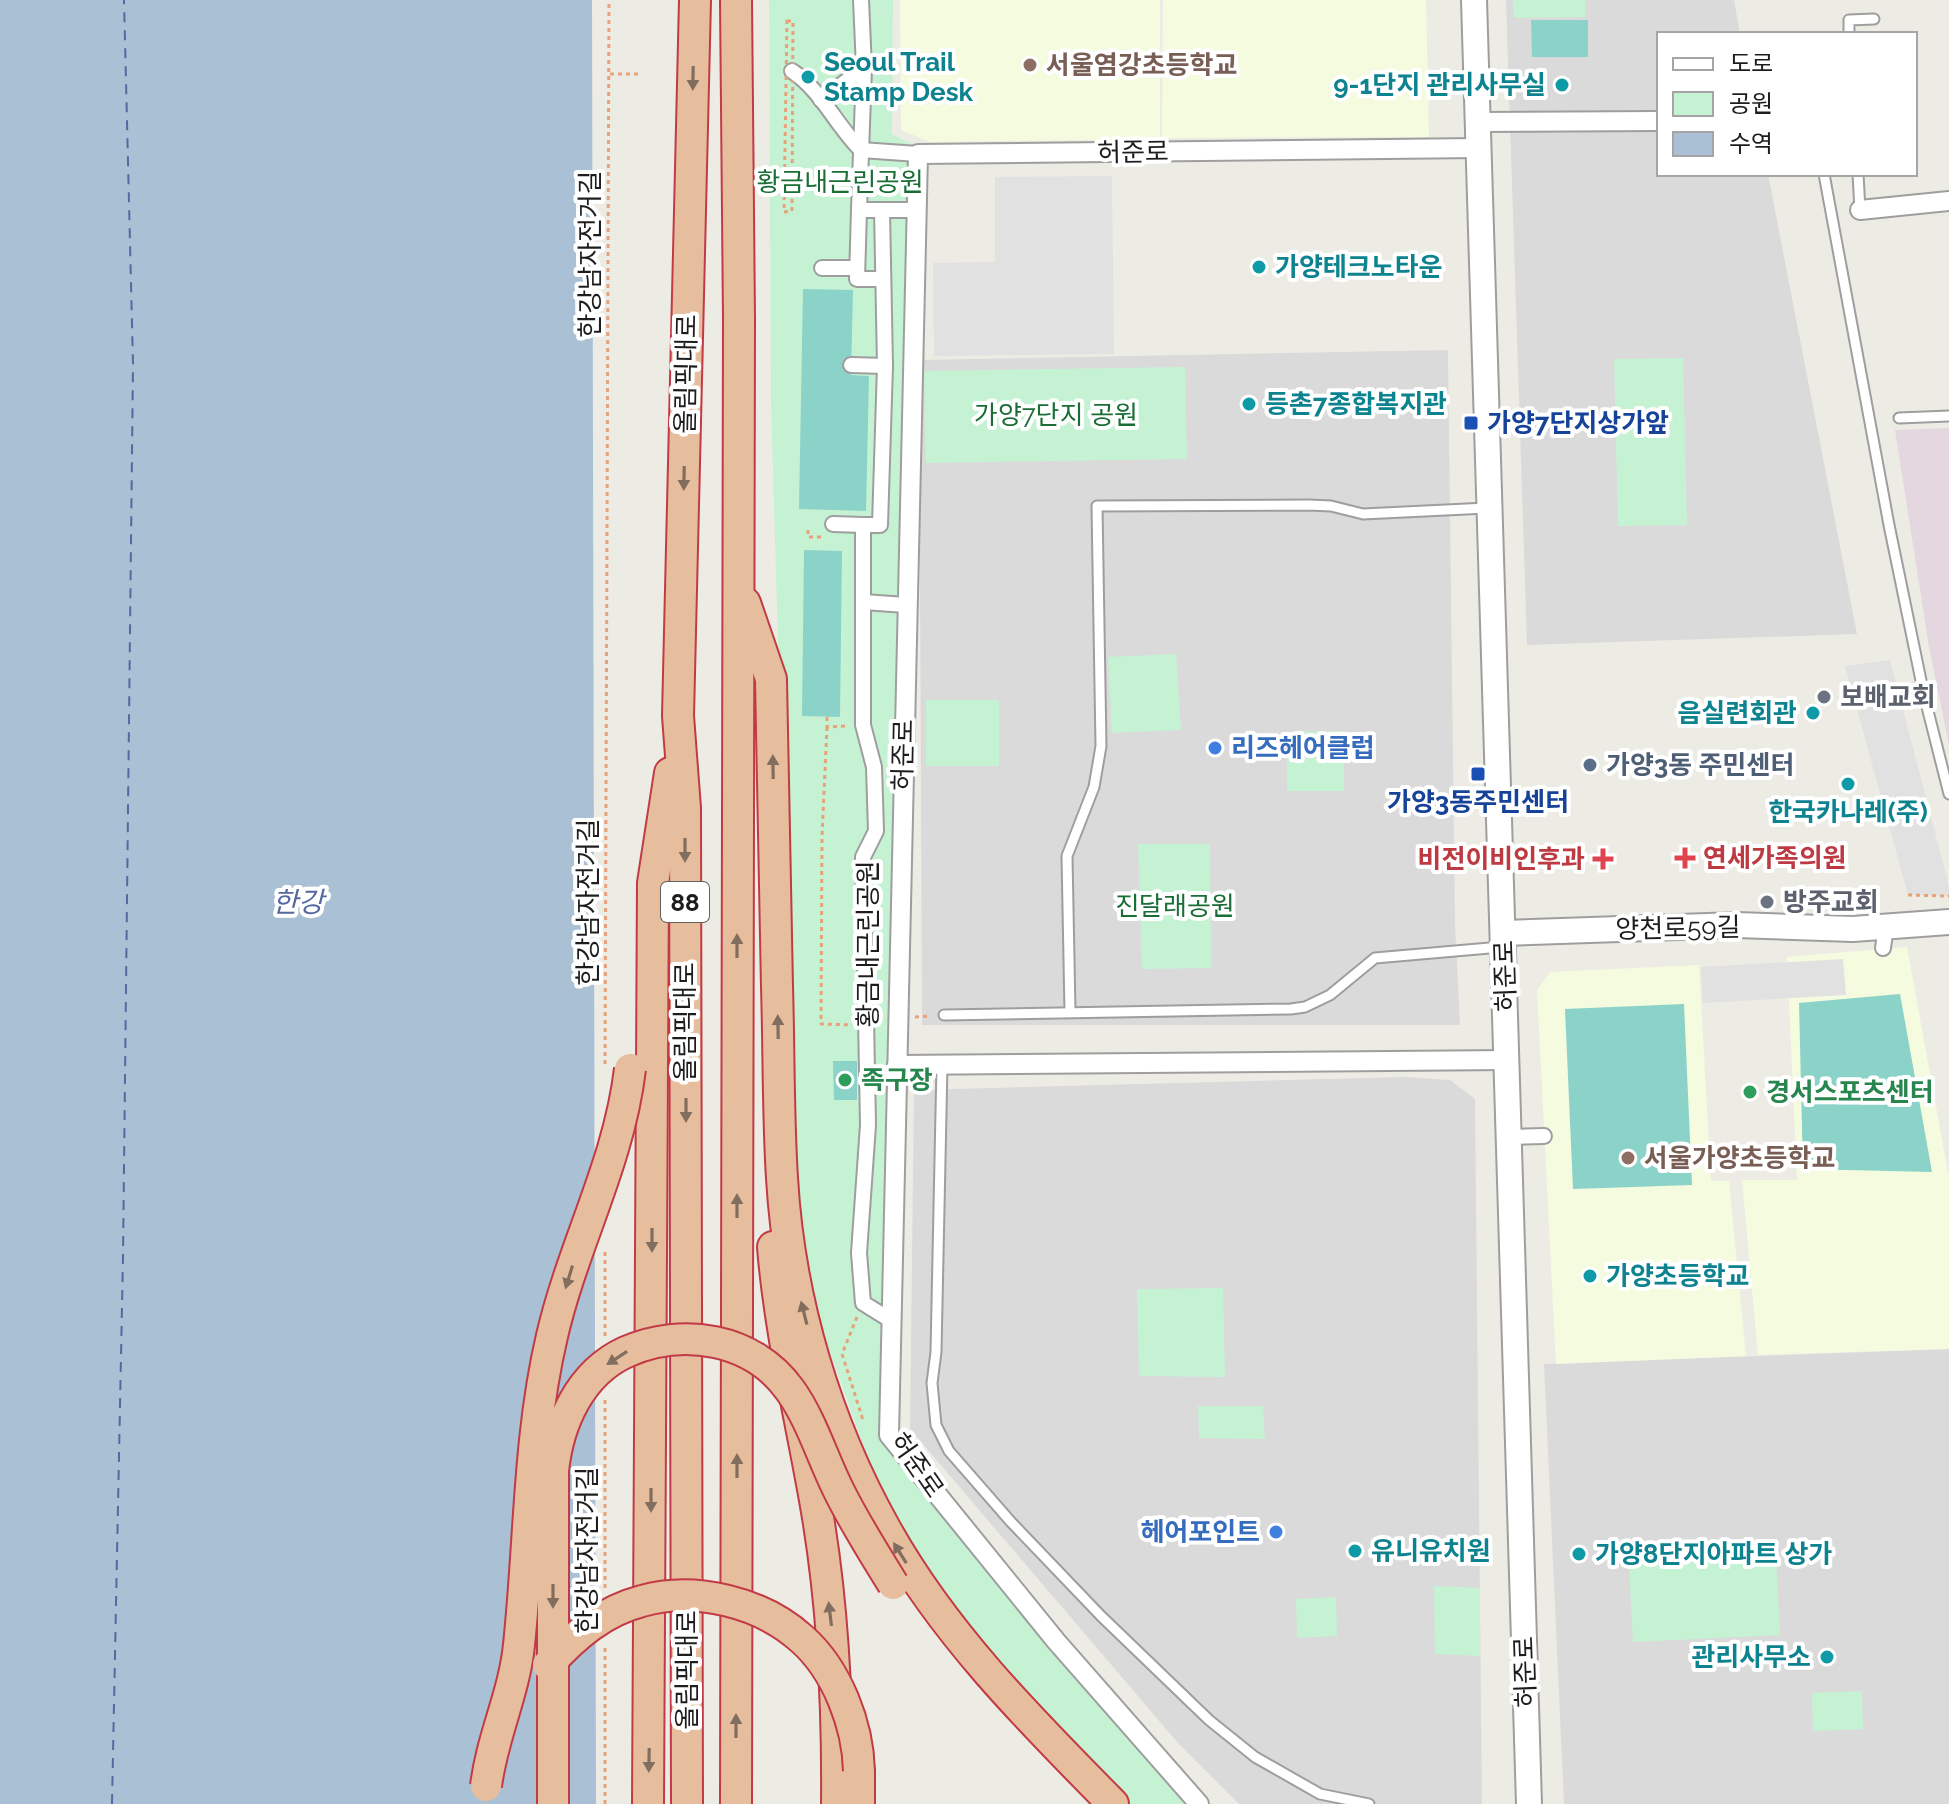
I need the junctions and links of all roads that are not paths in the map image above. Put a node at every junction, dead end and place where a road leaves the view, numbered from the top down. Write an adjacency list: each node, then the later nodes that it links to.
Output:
1 (695, 0): 35 (highway, 올림픽대로 / 88, one-way to 35)
2 (736, 0): 32 (highway, 올림픽대로 / 88)
3 (861, 0): 7 (street)
4 (1474, 0): 11 (street, 허준로)
5 (1874, 19): 6 (lane)
6 (1849, 32)
7 (864, 68): 9 (street); 13 (street)
8 (789, 72): 9 (street)
9 (821, 100): 13 (street)
10 (1657, 121): 11 (street)
11 (1478, 122): 12 (street, 허준로)
12 (1479, 148): 14 (street, 허준로); 29 (street, 허준로)
13 (861, 150): 14 (street); 18 (street)
14 (918, 154): 20 (street, 허준로)
15 (1824, 176): 36 (lane)
16 (1858, 176): 21 (lane)
17 (1949, 201): 21 (street)
18 (859, 210): 19 (street); 23 (street)
19 (882, 210): 20 (street); 24 (street)
20 (915, 210): 34 (street, 허준로)
21 (1860, 210)
22 (822, 268): 23 (street)
23 (857, 268): 24 (street)
24 (883, 279): 25 (street)
25 (885, 366): 26 (street); 31 (street)
26 (857, 369)
27 (1949, 416): 28 (lane)
28 (1899, 418)
29 (1490, 508): 39 (street, 허준로); 40 (lane)
30 (833, 524): 31 (street)
31 (863, 525): 33 (street, 황금내근린공원)
32 (737, 583): 45 (highway, one-way to 32); 53 (highway, 올림픽대로 / 88, one-way to 32)
33 (863, 602): 34 (street); 48 (street, 황금내근린공원)
34 (906, 605): 44 (street, 허준로)
35 (678, 716): 37 (highway); 52 (highway, 올림픽대로 / 88, one-way to 52)
36 (1949, 794)
37 (653, 883): 49 (highway, one-way to 49, bridge); 51 (highway, one-way to 51)
38 (1949, 922): 39 (street, 양천로59길)
39 (1504, 940): 40 (lane); 42 (street, 허준로)
40 (1070, 1012): 41 (lane)
41 (944, 1015)
42 (1508, 1060): 43 (street); 47 (street, 허준로)
43 (942, 1064): 44 (street); 59 (lane)
44 (897, 1065): 48 (street, 허준로)
45 (779, 1082): 54 (highway, one-way to 45); 57 (highway, one-way to 45)
46 (1544, 1136): 47 (street)
47 (1510, 1137): 60 (street, 허준로)
48 (892, 1321): 58 (street, 허준로)
49 (482, 1795): 55 (highway, bridge)
50 (553, 1804): 56 (highway, one-way to 50, bridge)
51 (648, 1804)
52 (687, 1804)
53 (736, 1804)
54 (837, 1804)
55 (859, 1804)
56 (1085, 1804)
57 (1113, 1804)
58 (1199, 1804)
59 (1369, 1804)
60 (1529, 1804)

